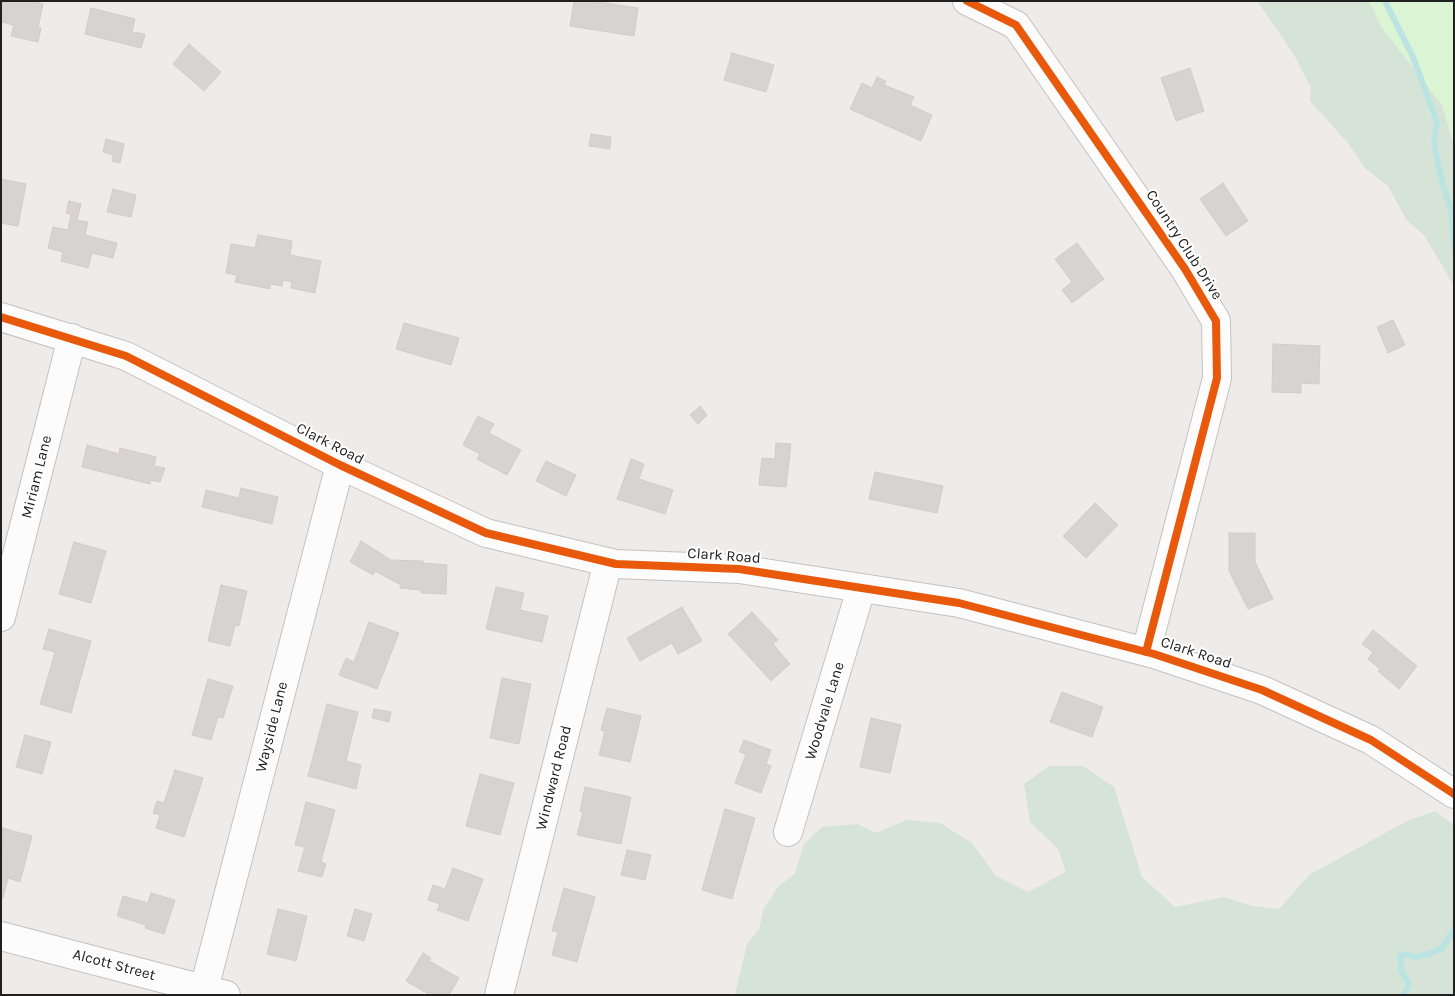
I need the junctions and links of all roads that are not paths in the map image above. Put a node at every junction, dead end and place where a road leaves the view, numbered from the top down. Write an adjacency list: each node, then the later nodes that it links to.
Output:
1 (967, 1): 8 (street, Country Club Drive)
2 (1, 317): 3 (street, Clark Road)
3 (72, 338): 4 (street, Clark Road); 7 (street, Miriam Lane)
4 (340, 465): 5 (street, Clark Road); 12 (street, Wayside Lane)
5 (608, 562): 6 (street, Clark Road); 13 (street, Windward Road)
6 (861, 589): 8 (street, Clark Road); 10 (street, Woodvale Lane)
7 (1, 617)
8 (1146, 652): 9 (street, Clark Road)
9 (1454, 794)
10 (788, 832)
11 (1, 936): 12 (street, Alcott Street)
12 (215, 992)
13 (499, 995)

